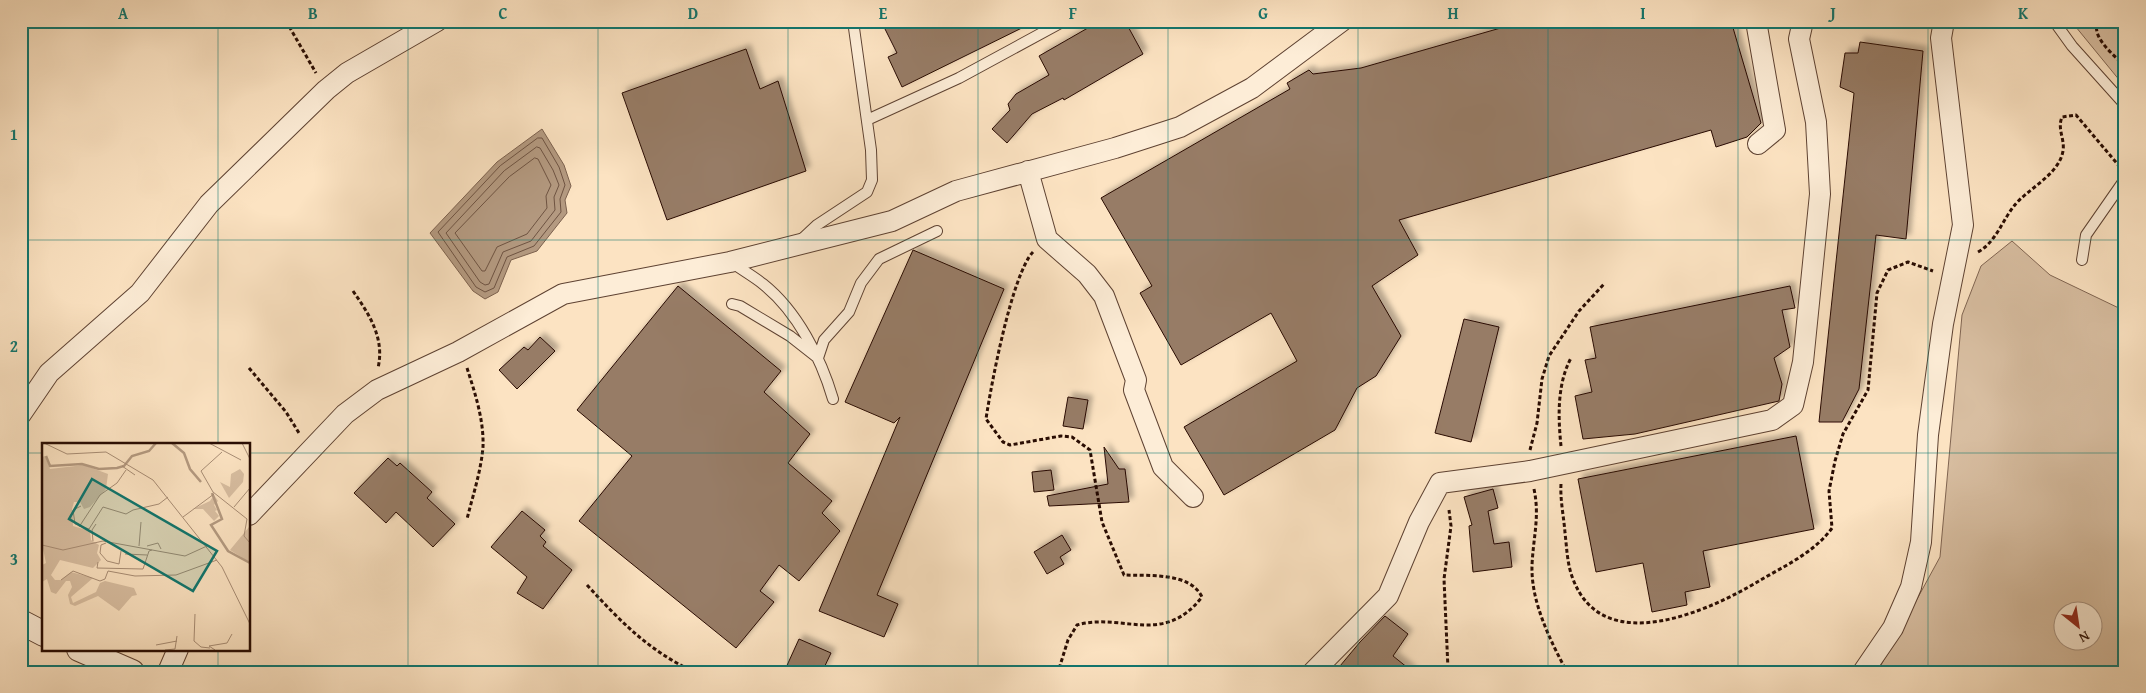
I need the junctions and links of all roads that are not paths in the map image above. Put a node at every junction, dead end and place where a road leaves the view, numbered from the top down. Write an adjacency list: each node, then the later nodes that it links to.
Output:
1 (437, 21): 21 (street)
2 (853, 21): 10 (lane)
3 (1064, 21): 10 (lane)
4 (1342, 21): 12 (street)
5 (1756, 21): 11 (street)
6 (1804, 21): 30 (street)
7 (1944, 21): 31 (street)
8 (2054, 21): 9 (lane)
9 (2125, 105)
10 (867, 120): 15 (lane)
11 (1758, 144)
12 (1028, 171): 15 (street); 22 (street)
13 (2125, 179): 16 (lane)
14 (937, 231): 19 (lane)
15 (793, 248): 17 (street)
16 (2082, 260)
17 (730, 262): 19 (lane); 23 (street)
18 (732, 304): 19 (lane)
19 (818, 358): 20 (lane)
20 (833, 399)
21 (21, 414)
22 (1194, 497)
23 (250, 514)
24 (21, 622): 25 (street)
25 (42, 633)
26 (82, 650): 28 (street)
27 (178, 650): 29 (street)
28 (132, 672)
29 (168, 672)
30 (1313, 672)
31 (1863, 672)

